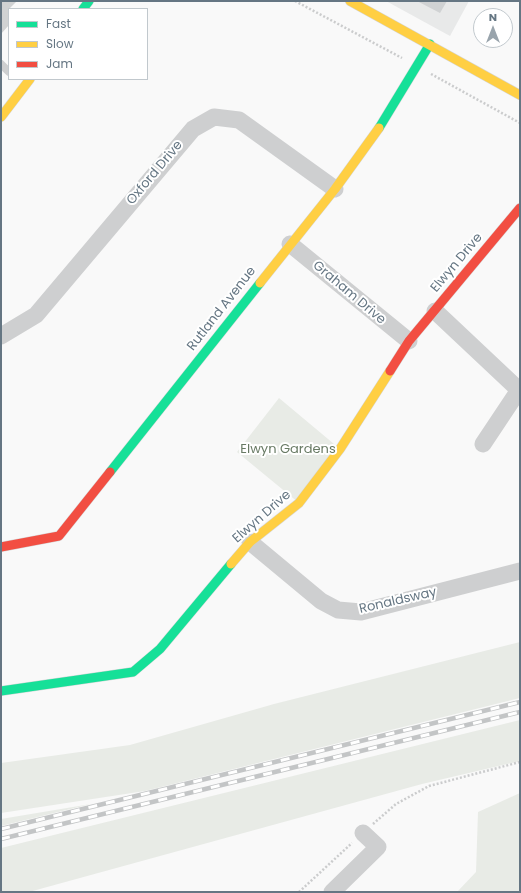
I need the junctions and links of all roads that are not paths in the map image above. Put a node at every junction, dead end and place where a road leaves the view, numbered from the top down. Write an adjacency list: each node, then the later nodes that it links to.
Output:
1 (350, 1): 2 (street)
2 (430, 44): 4 (street); 6 (street, Rutland Avenue)
3 (27, 83): 5 (street)
4 (520, 95)
5 (1, 117)
6 (335, 189): 8 (street, Rutland Avenue); 10 (street, Oxford Drive)
7 (520, 208): 9 (street, Elwyn Drive)
8 (290, 244): 11 (street, Graham Drive); 14 (street, Rutland Avenue)
9 (434, 311): 11 (street, Elwyn Drive); 12 (street)
10 (1, 336)
11 (409, 341): 13 (street, Elwyn Drive)
12 (484, 444)
13 (250, 542): 15 (street, Ronaldsway); 16 (street, Elwyn Drive)
14 (1, 547)
15 (520, 571)
16 (1, 691)
17 (363, 833): 18 (street)
18 (332, 892)

